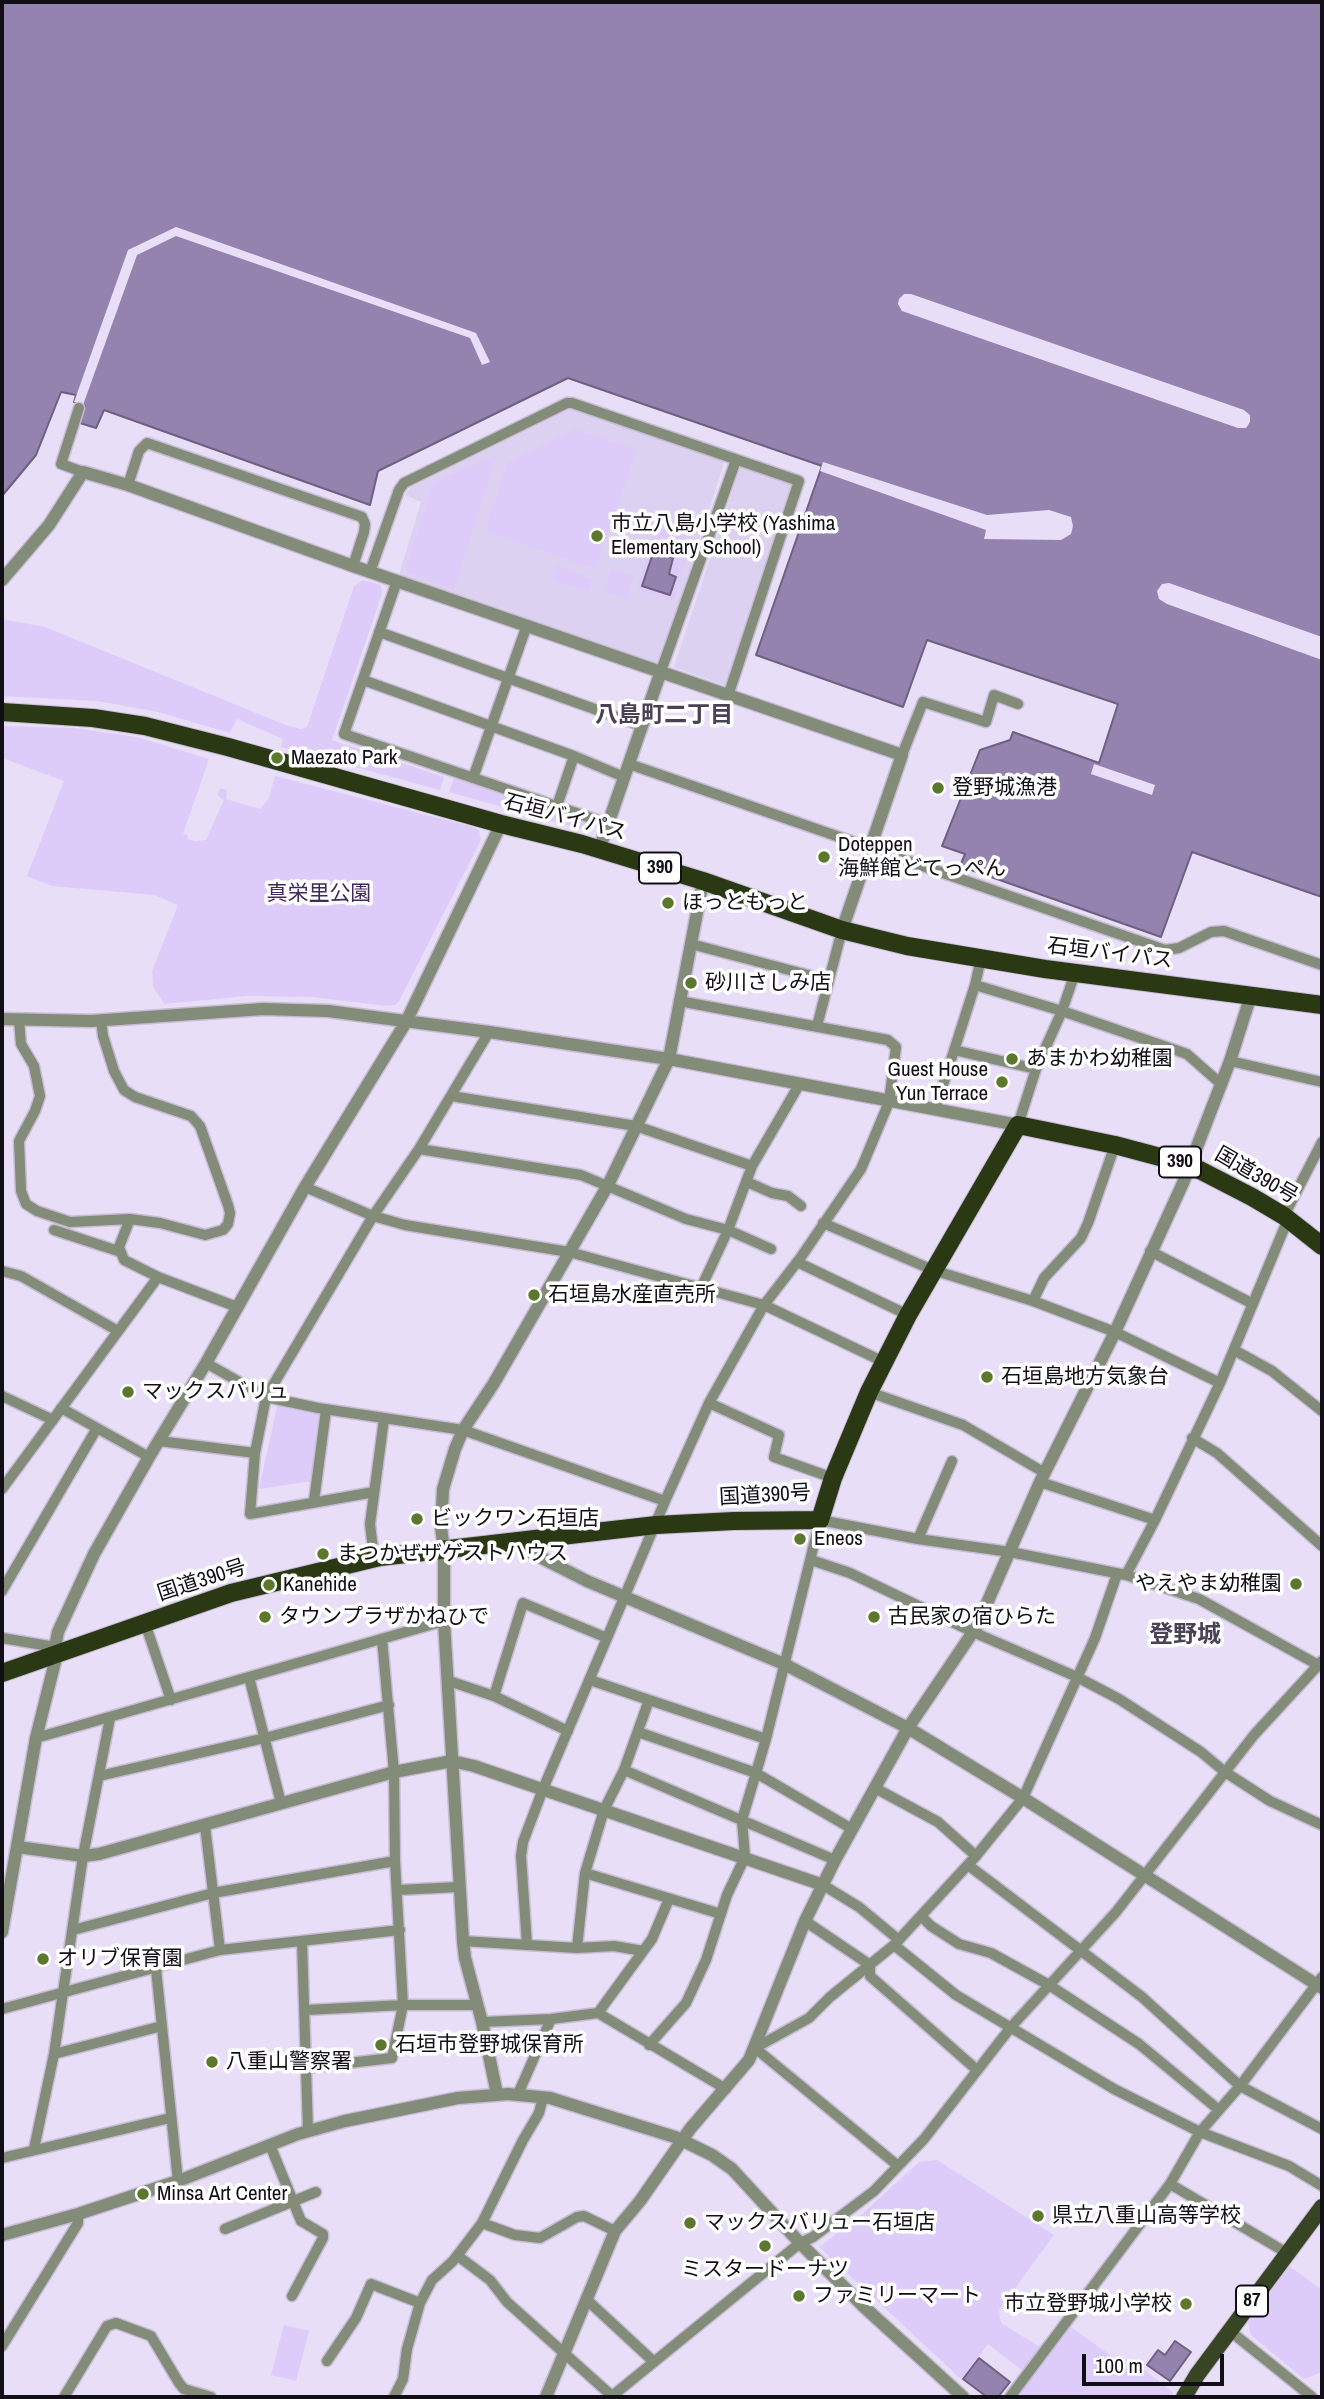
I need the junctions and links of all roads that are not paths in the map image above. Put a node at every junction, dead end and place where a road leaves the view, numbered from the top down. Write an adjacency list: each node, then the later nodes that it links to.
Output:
1 (79, 408): 3 (street)
2 (736, 460): 6 (street); 11 (street); 14 (street)
3 (83, 472): 4 (street); 7 (street)
4 (128, 485): 5 (street); 5 (street)
5 (353, 566): 6 (street)
6 (370, 572): 8 (street)
7 (2, 580)
8 (397, 581): 9 (street); 10 (street)
9 (527, 625): 11 (street); 12 (street)
10 (379, 632): 12 (street); 13 (street)
11 (660, 671): 14 (street); 17 (street)
12 (508, 678): 17 (street); 18 (street)
13 (363, 680): 18 (street); 23 (street)
14 (728, 695): 19 (street)
15 (1018, 704): 19 (street)
16 (2, 712): 26 (highway, 石垣バイパス / 390)
17 (642, 726): 21 (street)
18 (492, 727): 20 (street); 23 (street)
19 (902, 755): 27 (street)
20 (573, 756): 22 (street); 24 (street)
21 (629, 764): 22 (street); 27 (street)
22 (624, 777): 28 (street)
23 (473, 778): 24 (street)
24 (557, 806): 25 (street)
25 (600, 821)
26 (501, 824): 28 (highway, 石垣バイパス / 390); 44 (street)
27 (869, 848): 30 (street); 33 (street)
28 (599, 850): 29 (highway, 石垣バイパス / 390)
29 (703, 881): 30 (highway, 石垣バイパス / 390); 31 (street)
30 (842, 930): 32 (highway, 石垣バイパス / 390); 35 (street)
31 (691, 944): 35 (street); 38 (street)
32 (981, 958): 34 (highway, 石垣バイパス / 390); 36 (street)
33 (1322, 965)
34 (1076, 973): 37 (highway, 石垣バイパス / 390); 40 (street)
35 (827, 980): 45 (street)
36 (975, 985): 40 (street); 47 (street)
37 (1251, 995): 39 (highway, 石垣バイパス / 390); 49 (street)
38 (679, 1001): 45 (street); 48 (street)
39 (1322, 1004)
40 (1062, 1011): 50 (street); 52 (street)
41 (2, 1019): 42 (street)
42 (19, 1020): 43 (street); 70 (street)
43 (101, 1020): 44 (street); 70 (street)
44 (406, 1022): 46 (street); 66 (street)
45 (817, 1026): 55 (street)
46 (489, 1032): 48 (street); 54 (street)
47 (954, 1050): 50 (street); 56 (street)
48 (668, 1059): 53 (street); 58 (street)
49 (1230, 1061): 51 (street); 52 (street)
50 (1037, 1069): 57 (street)
51 (1322, 1082)
52 (1221, 1084): 62 (street)
53 (799, 1085): 55 (street); 63 (street)
54 (451, 1096): 58 (street); 61 (street)
55 (889, 1102): 56 (street); 71 (street)
56 (934, 1110): 57 (street)
57 (1018, 1125): 60 (highway, 国道390号 / 390); 80 (highway, 国道390号)
58 (636, 1126): 63 (street); 65 (street)
59 (1322, 1142): 69 (street)
60 (1115, 1145): 62 (highway, 国道390号 / 390); 84 (street)
61 (419, 1149): 65 (street); 68 (street)
62 (1190, 1165): 69 (highway, 国道390号 / 390); 76 (street)
63 (752, 1166): 64 (street)
64 (747, 1182): 67 (street); 73 (street)
65 (608, 1185): 73 (street); 78 (street)
66 (306, 1187): 68 (street); 87 (street)
67 (801, 1206)
68 (373, 1216): 78 (street); 97 (street)
69 (1286, 1218): 74 (highway, 国道390号 / 390); 85 (street)
70 (130, 1219): 77 (street)
71 (823, 1223): 79 (street); 80 (street)
72 (54, 1230): 77 (street)
73 (727, 1230): 75 (street); 83 (street)
74 (1322, 1247)
75 (771, 1249)
76 (1150, 1251): 85 (street); 90 (street)
77 (121, 1252): 82 (street)
78 (569, 1252): 83 (street); 105 (street)
79 (797, 1262): 86 (street); 88 (street)
80 (933, 1270): 84 (street); 88 (highway, 国道390号)
81 (2, 1271): 89 (street)
82 (158, 1277): 87 (street); 89 (street)
83 (701, 1288): 86 (street)
84 (1033, 1301): 90 (street)
85 (1253, 1304): 91 (street)
86 (764, 1306): 92 (street); 98 (street)
87 (237, 1307): 93 (street)
88 (908, 1315): 92 (highway, 国道390号)
89 (118, 1331): 99 (street)
90 (1115, 1332): 94 (street); 111 (street)
91 (1234, 1350): 94 (street); 101 (street)
92 (884, 1362): 95 (highway, 国道390号)
93 (206, 1363): 97 (street); 107 (street)
94 (1220, 1383): 106 (street)
95 (869, 1392): 111 (street); 112 (highway, 国道390号)
96 (2, 1396): 103 (street)
97 (266, 1397): 100 (street); 108 (street)
98 (709, 1403): 112 (street); 116 (street)
99 (61, 1408): 103 (street); 104 (street)
100 (326, 1410): 102 (street); 115 (street)
101 (1322, 1412)
102 (384, 1419): 105 (street); 114 (street)
103 (53, 1420): 113 (street)
104 (97, 1428): 109 (street); 128 (street)
105 (463, 1430): 116 (street); 123 (street)
106 (1192, 1438): 118 (street); 122 (street)
107 (159, 1441): 108 (street); 109 (street)
108 (255, 1454): 115 (street)
109 (149, 1457): 136 (street)
110 (952, 1461): 120 (street)
111 (1043, 1477): 118 (street); 124 (street)
112 (834, 1478): 117 (highway, 国道390号)
113 (2, 1489)
114 (374, 1492): 115 (street); 125 (street)
115 (314, 1501)
116 (665, 1501): 119 (street)
117 (820, 1520): 119 (highway, 国道390号); 120 (street); 126 (street)
118 (1156, 1520): 127 (street)
119 (656, 1525): 121 (highway, 国道390号); 129 (street)
120 (918, 1539): 124 (street)
121 (512, 1543): 123 (highway, 国道390号); 129 (street)
122 (1322, 1546)
123 (444, 1549): 125 (highway, 国道390号); 130 (street)
124 (1010, 1552): 127 (street); 132 (street)
125 (374, 1558): 131 (highway, 国道390号)
126 (811, 1560): 132 (street); 137 (street)
127 (1121, 1575): 138 (street); 141 (street)
128 (2, 1591)
129 (624, 1597): 134 (street); 137 (street)
130 (444, 1621): 135 (street); 143 (street)
131 (145, 1623): 136 (highway, 国道390号); 145 (street)
132 (973, 1632): 141 (street); 149 (street)
133 (2, 1638): 136 (street)
134 (607, 1638): 142 (street); 144 (street)
135 (383, 1639): 140 (street); 147 (street)
136 (56, 1650): 139 (highway, 国道390号); 152 (street)
137 (784, 1664): 149 (street); 154 (street)
138 (1321, 1664): 158 (street)
139 (2, 1673)
140 (249, 1677): 145 (street); 153 (street)
141 (1077, 1677): 158 (street); 163 (street)
142 (590, 1679): 146 (street); 150 (street)
143 (449, 1681): 144 (street); 155 (street)
144 (494, 1696): 150 (street)
145 (171, 1700): 148 (street)
146 (649, 1700): 151 (street); 154 (street)
147 (388, 1706): 153 (street); 157 (street)
148 (110, 1718): 152 (street); 160 (street)
149 (908, 1728): 161 (street); 163 (street)
150 (568, 1731): 162 (street)
151 (638, 1732): 156 (street); 159 (street)
152 (36, 1738): 170 (street)
153 (265, 1738): 160 (street); 164 (street)
154 (766, 1739): 159 (street)
155 (452, 1760): 157 (street); 162 (street); 179 (street)
156 (624, 1770): 165 (street); 166 (street)
157 (394, 1772): 164 (street); 175 (street)
158 (1225, 1772): 167 (street); 177 (street)
159 (756, 1773): 166 (street); 169 (street)
160 (99, 1776): 171 (street)
161 (875, 1788): 169 (street); 174 (street)
162 (543, 1789): 165 (street); 192 (street)
163 (1023, 1798): 174 (street); 177 (street)
164 (281, 1803): 168 (street)
165 (604, 1810): 172 (street); 176 (street)
166 (742, 1820): 172 (street); 173 (street)
167 (1322, 1825)
168 (205, 1826): 171 (street); 181 (street)
169 (852, 1829): 173 (street)
170 (18, 1847): 171 (street); 188 (street)
171 (83, 1856): 186 (street)
172 (744, 1857): 178 (street); 183 (street)
173 (835, 1860): 178 (street)
174 (972, 1860): 184 (street); 195 (street)
175 (395, 1861): 180 (street); 181 (street)
176 (585, 1873): 182 (street); 193 (street)
177 (1144, 1875): 195 (street); 199 (street)
178 (823, 1885): 185 (street); 191 (street)
179 (459, 1887): 180 (street); 190 (street)
180 (398, 1889): 187 (street)
181 (213, 1893): 186 (street); 194 (street)
182 (669, 1899): 183 (street); 196 (street)
183 (720, 1914): 211 (street)
184 (922, 1917): 191 (street); 200 (street)
185 (805, 1921): 197 (street); 212 (street)
186 (73, 1930): 201 (street)
187 (400, 1930): 189 (street); 202 (street)
188 (2, 1932)
189 (302, 1941): 194 (street); 205 (street)
190 (463, 1941): 192 (street); 203 (street)
191 (897, 1943): 197 (street); 210 (street)
192 (527, 1945): 193 (street)
193 (577, 1948): 196 (street)
194 (220, 1950): 198 (street)
195 (1081, 1950): 200 (street); 216 (street)
196 (643, 1951): 206 (street)
197 (870, 1965): 212 (street); 215 (street)
198 (156, 1969): 201 (street); 209 (street)
199 (1320, 1983): 216 (street)
200 (1049, 1985): 210 (street); 221 (street)
201 (64, 1993): 204 (street); 213 (street)
202 (403, 2005): 203 (street); 205 (street); 214 (street)
203 (477, 2005): 208 (street)
204 (2, 2009)
205 (306, 2010): 214 (street)
206 (598, 2013): 207 (street); 211 (street)
207 (551, 2019): 208 (street); 219 (street)
208 (482, 2022): 218 (street)
209 (162, 2026): 213 (street); 222 (street)
210 (1011, 2027): 215 (street); 225 (street)
211 (649, 2045): 217 (street)
212 (755, 2048): 217 (street); 230 (street)
213 (54, 2054): 228 (street)
214 (306, 2068): 224 (street)
215 (977, 2070): 230 (street)
216 (1240, 2086): 221 (street); 223 (street)
217 (726, 2089): 226 (street)
218 (497, 2094): 219 (street); 224 (street)
219 (518, 2094): 220 (street)
220 (543, 2097): 226 (street); 238 (street)
221 (1219, 2110): 225 (street)
222 (170, 2118): 228 (street); 231 (street)
223 (1322, 2129)
224 (309, 2131): 227 (street)
225 (1200, 2132): 232 (street); 233 (street)
226 (682, 2140): 240 (street); 242 (street)
227 (270, 2145): 231 (street); 235 (street)
228 (34, 2148): 229 (street)
229 (2, 2158)
230 (897, 2165): 242 (street)
231 (178, 2181): 237 (street)
232 (1170, 2185): 243 (street); 259 (street)
233 (1322, 2186)
234 (316, 2192): 235 (street)
235 (293, 2201): 239 (street); 245 (street)
236 (1322, 2207): 243 (main road, 87)
237 (78, 2214): 241 (street); 249 (street)
238 (482, 2223): 240 (street); 244 (street)
239 (226, 2229)
240 (615, 2231): 246 (street)
241 (2, 2235)
242 (800, 2243): 252 (street); 258 (street)
243 (1287, 2253): 248 (main road, 87)
244 (458, 2256): 247 (street); 250 (street)
245 (292, 2296)
246 (586, 2299): 250 (street); 252 (street)
247 (420, 2303): 251 (street); 255 (street)
248 (1230, 2331): 260 (main road, 87); 261 (street)
249 (2, 2346)
250 (564, 2354): 256 (street); 257 (street)
251 (327, 2361)
252 (654, 2362): 257 (street)
253 (64, 2397): 254 (street)
254 (211, 2397)
255 (394, 2397)
256 (546, 2397)
257 (611, 2397)
258 (963, 2397)
259 (1010, 2397)
260 (1184, 2397)
261 (1312, 2397)

